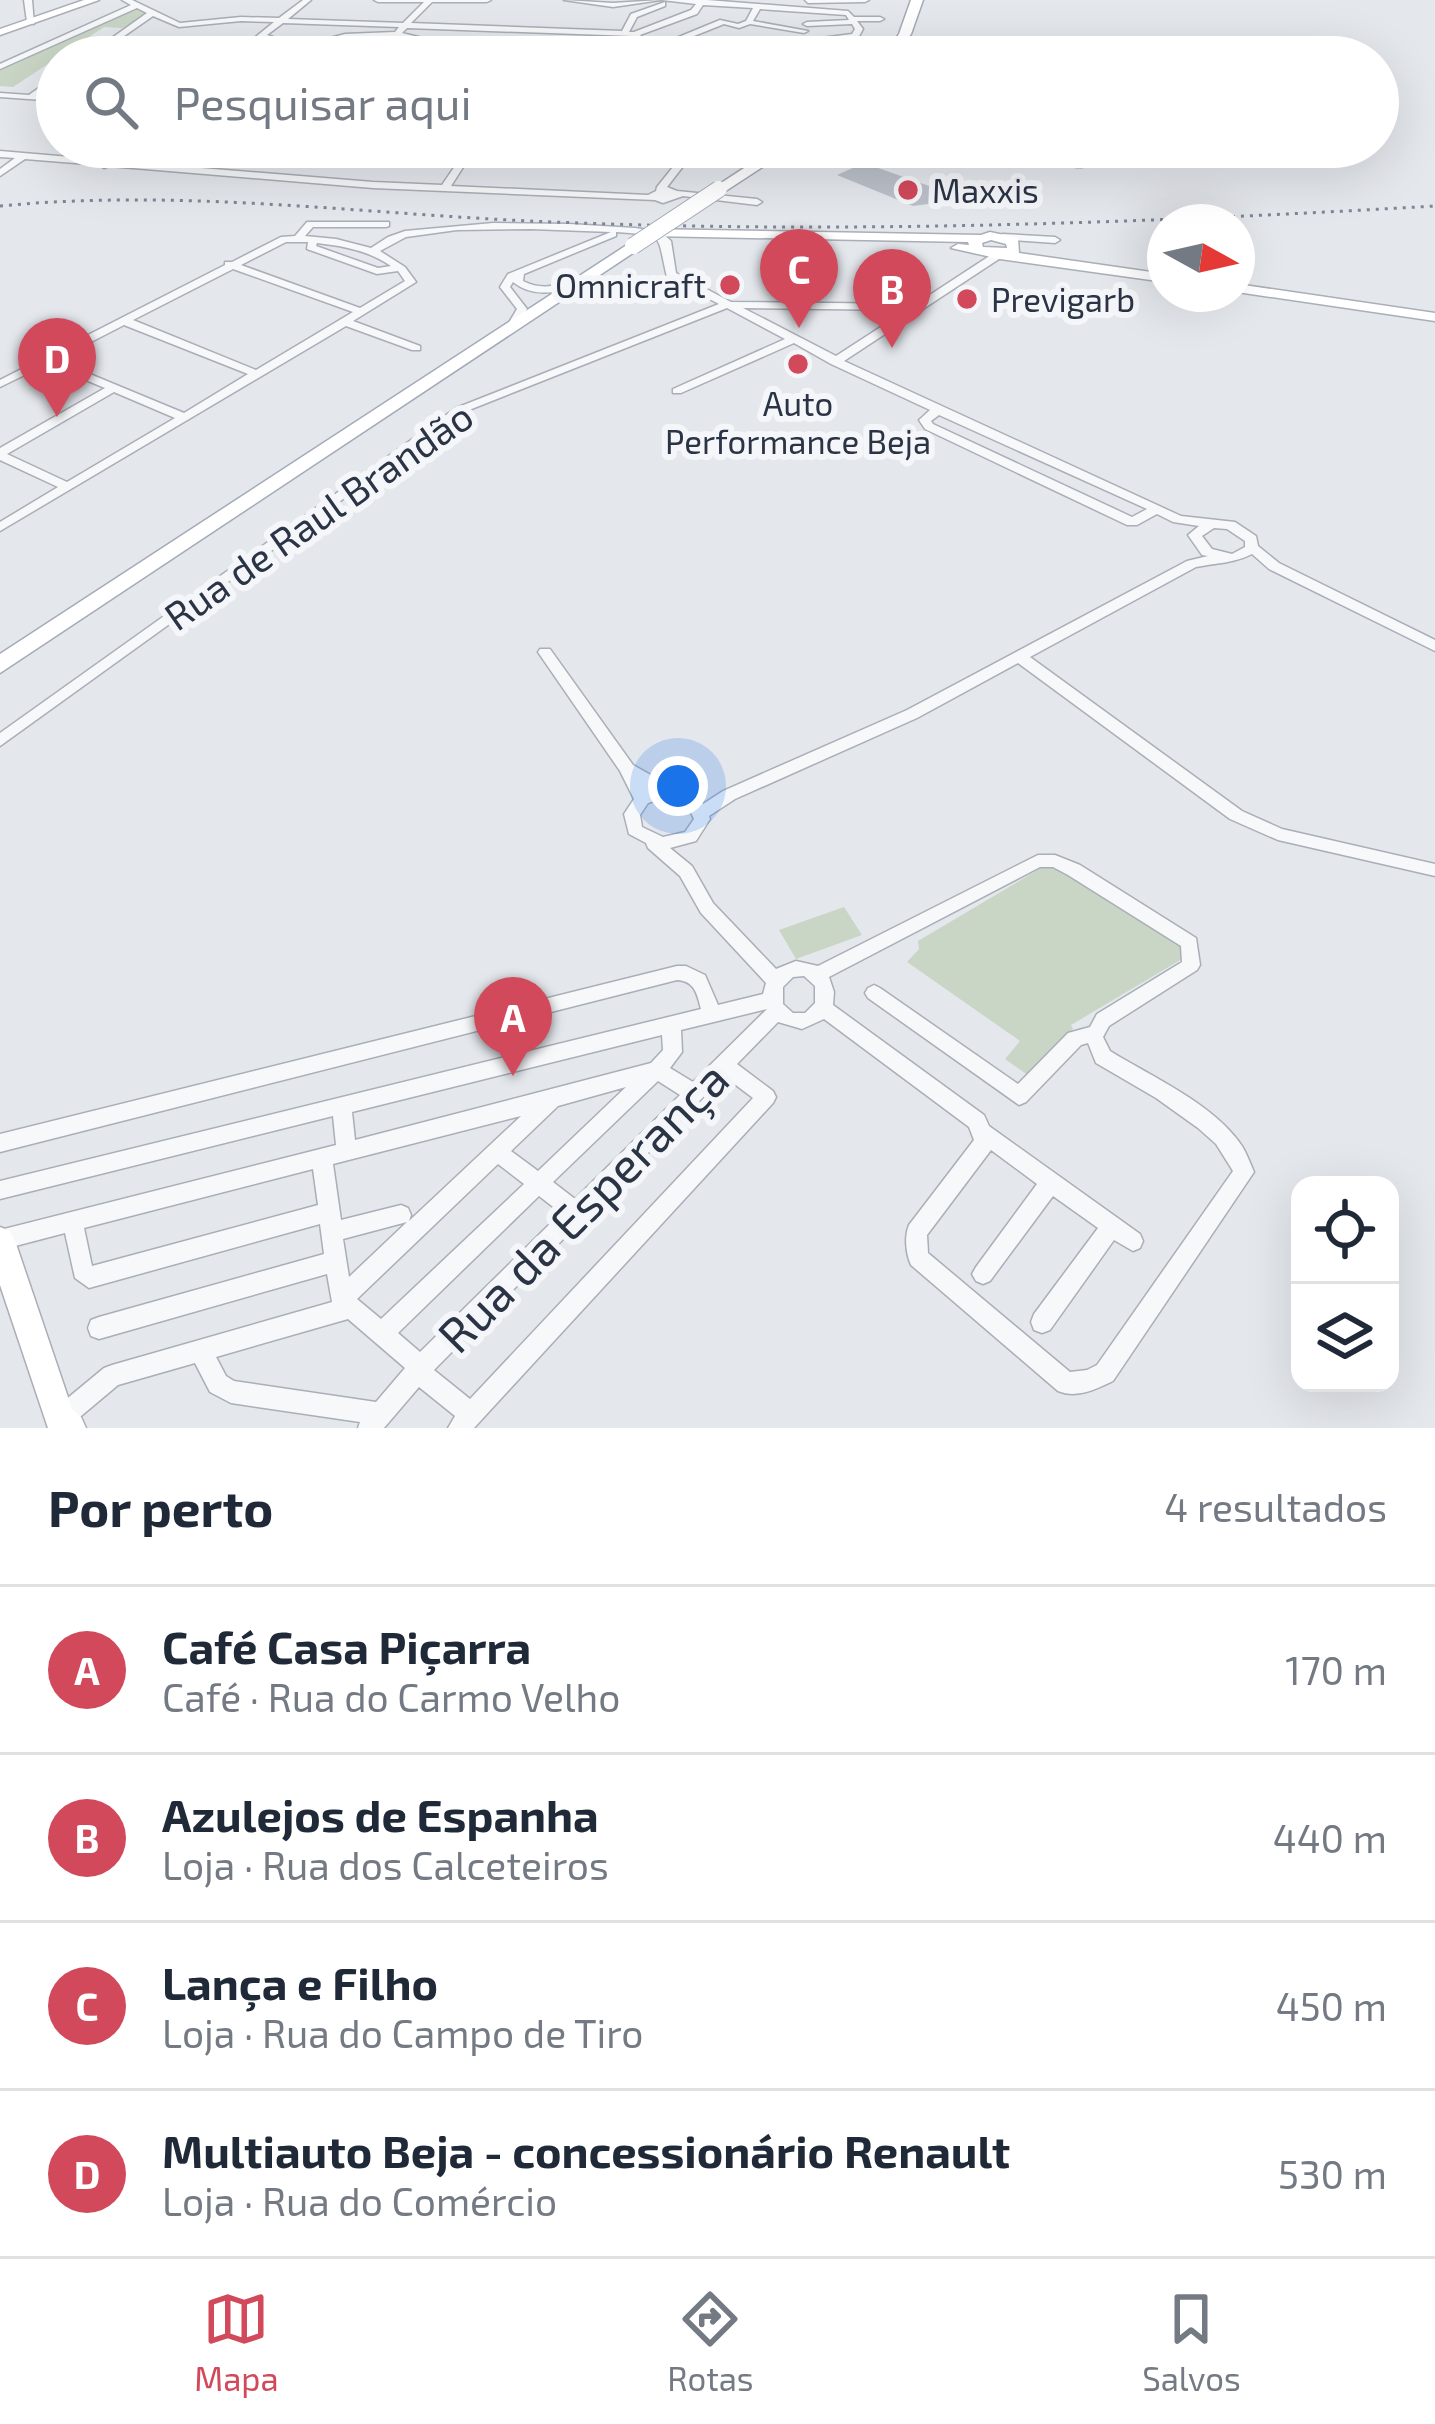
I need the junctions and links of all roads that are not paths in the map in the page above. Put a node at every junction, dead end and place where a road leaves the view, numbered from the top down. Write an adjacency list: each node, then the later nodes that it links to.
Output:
1 (28, 0): 23 (street)
2 (94, 0): 23 (street)
3 (307, 0): 22 (street)
4 (378, 0): 11 (street)
5 (487, 0): 11 (street)
6 (568, 0): 15 (street)
7 (667, 0): 12 (street); 13 (street); 31 (street)
8 (825, 0): 9 (street); 17 (street)
9 (865, 0)
10 (917, 0): 42 (main road)
11 (430, 1): 26 (street)
12 (643, 1): 15 (street)
13 (703, 1): 16 (street); 31 (street)
14 (133, 2): 20 (street); 33 (street)
15 (615, 2): 29 (street)
16 (738, 3): 18 (street)
17 (791, 4): 18 (street); 19 (street)
18 (757, 7): 25 (street)
19 (812, 10): 24 (street); 27 (street)
20 (152, 13): 22 (street); 34 (street)
21 (880, 19): 24 (street)
22 (279, 21): 26 (street); 32 (street)
23 (31, 22): 30 (street)
24 (855, 23): 27 (street); 41 (street)
25 (744, 24): 28 (street); 38 (street)
26 (406, 25): 29 (street); 36 (street)
27 (805, 27): 28 (street); 40 (street)
28 (768, 28): 39 (street)
29 (590, 31): 31 (street)
30 (0, 32)
31 (629, 34): 37 (street)
32 (262, 35): 35 (street)
33 (63, 36)
34 (119, 36)
35 (265, 36)
36 (395, 36)
37 (632, 36)
38 (696, 36)
39 (764, 36)
40 (801, 36)
41 (855, 36)
42 (904, 36)
43 (36, 49): 44 (street)
44 (1, 66)
45 (36, 94): 47 (street)
46 (0, 95): 47 (street)
47 (31, 97): 48 (street)
48 (36, 97)
49 (0, 154): 50 (street)
50 (23, 156): 51 (street); 56 (street)
51 (36, 157)
52 (148, 168): 57 (street)
53 (457, 168): 57 (street)
54 (681, 168): 58 (street)
55 (749, 168): 63 (main road, bridge)
56 (0, 172)
57 (443, 188): 58 (street)
58 (666, 191): 59 (street)
59 (757, 202)
60 (386, 224): 62 (street)
61 (651, 232): 63 (street); 68 (street); 76 (street)
62 (298, 239): 65 (street); 70 (street)
63 (628, 239): 67 (street); 72 (street); 74 (main road)
64 (1055, 240): 66 (street)
65 (313, 241): 67 (street); 71 (street)
66 (1012, 243): 68 (street); 68 (street); 69 (street)
67 (372, 251): 71 (street)
68 (986, 252): 69 (street); 77 (street)
69 (1034, 259): 73 (street)
70 (230, 264): 78 (street); 80 (street)
71 (400, 268): 78 (street)
72 (520, 271): 74 (street); 82 (street)
73 (1147, 275)
74 (578, 283): 82 (main road)
75 (1255, 291): 79 (street)
76 (726, 304): 77 (street); 83 (street); 108 (street, Rua de Raul Brandão)
77 (916, 307): 86 (street)
78 (362, 312): 81 (street)
79 (1435, 317)
80 (122, 320): 85 (street); 87 (street)
81 (346, 322): 84 (street); 87 (street)
82 (512, 326): 107 (main road)
83 (792, 340): 86 (street); 90 (street)
84 (416, 348)
85 (47, 360): 88 (street); 89 (street)
86 (835, 362): 91 (street)
87 (257, 374): 92 (street)
88 (0, 384)
89 (113, 388): 92 (street); 93 (street)
90 (677, 391)
91 (938, 410): 95 (street); 95 (street)
92 (184, 417): 94 (street)
93 (0, 454): 94 (street)
94 (68, 487): 98 (street)
95 (1157, 509): 96 (street)
96 (1178, 519): 97 (street); 99 (street)
97 (1210, 524): 99 (street); 100 (street)
98 (0, 527)
99 (1196, 540): 101 (street); 102 (street)
100 (1252, 547): 101 (street); 103 (street)
101 (1230, 557): 102 (street); 103 (street)
102 (1192, 564): 106 (street)
103 (1274, 566): 104 (street)
104 (1435, 646)
105 (545, 652): 109 (street)
106 (1021, 658): 112 (street); 115 (street)
107 (0, 664)
108 (0, 741)
109 (627, 769): 110 (street); 111 (street)
110 (668, 791): 111 (street); 112 (street)
111 (642, 799): 114 (street)
112 (697, 806): 113 (street)
113 (690, 837): 114 (street); 116 (street)
114 (652, 842): 116 (street)
115 (1435, 870)
116 (686, 871): 119 (street)
117 (817, 975): 119 (street); 120 (street); 123 (street)
118 (874, 993): 123 (street)
119 (775, 997): 120 (street); 121 (street); 124 (street, Rua da Esperança)
120 (824, 1009): 129 (street)
121 (712, 1016): 122 (street); 130 (street)
122 (671, 1026): 125 (street); 128 (street)
123 (1096, 1033): 129 (street)
124 (724, 1064): 126 (street, Rua da Esperança); 153 (street)
125 (657, 1070): 126 (street); 127 (street); 135 (street)
126 (695, 1094): 137 (street, Rua da Esperança)
127 (552, 1099): 131 (street); 132 (street)
128 (342, 1106): 131 (street); 136 (street)
129 (981, 1132): 134 (street)
130 (0, 1143)
131 (347, 1153): 133 (street)
132 (499, 1153): 135 (street); 146 (street)
133 (322, 1160): 139 (street); 140 (street)
134 (1052, 1181): 141 (street); 145 (street)
135 (540, 1184): 137 (street); 149 (street)
136 (0, 1190)
137 (576, 1212): 151 (street, Rua da Esperança)
138 (401, 1215): 140 (street)
139 (73, 1222): 140 (street); 142 (street)
140 (329, 1222): 144 (street)
141 (1112, 1225): 143 (street); 147 (street)
142 (0, 1241): 154 (street)
143 (1132, 1241)
144 (335, 1261): 146 (street); 148 (street)
145 (983, 1274)
146 (346, 1303): 149 (street); 150 (street)
147 (1042, 1322)
148 (99, 1328)
149 (382, 1333): 151 (street)
150 (201, 1351): 152 (street); 154 (street)
151 (419, 1369): 152 (street, Rua da Esperança); 153 (street)
152 (379, 1416)
153 (464, 1421)
154 (65, 1424)

